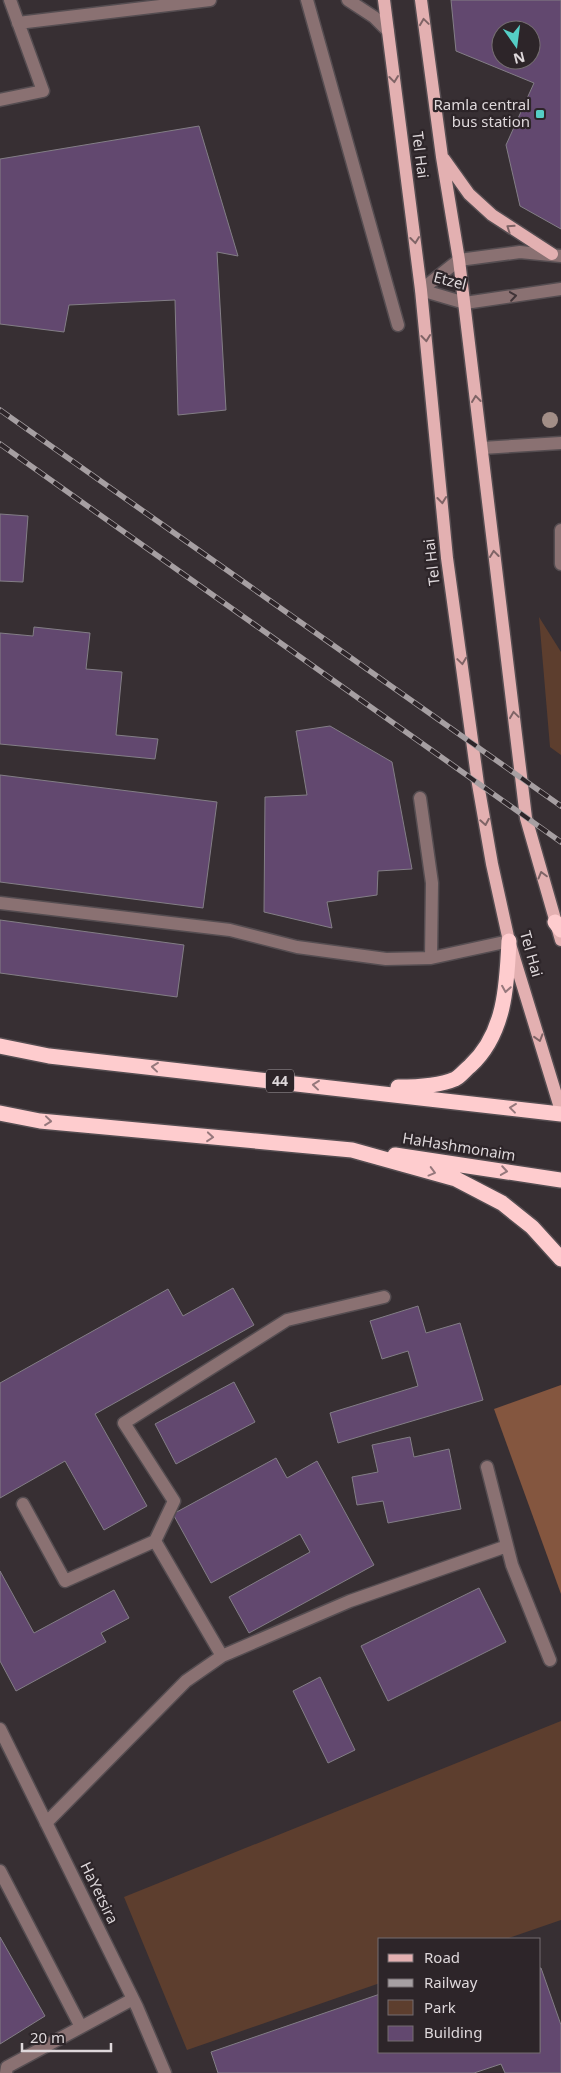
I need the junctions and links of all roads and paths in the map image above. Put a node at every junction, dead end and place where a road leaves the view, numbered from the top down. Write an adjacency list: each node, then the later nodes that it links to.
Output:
1 (10, 0): 7 (street)
2 (210, 0): 7 (street)
3 (307, 0): 16 (street)
4 (348, 0): 8 (street)
5 (384, 0): 8 (main road, Tel Hai)
6 (421, 0): 10 (main road, Tel Hai, one-way to 6)
7 (18, 23): 9 (street)
8 (388, 31): 14 (main road, Tel Hai, one-way to 14)
9 (0, 100)
10 (442, 157): 11 (main road, one-way to 10); 12 (main road, Tel Hai)
11 (556, 255): 12 (street, Etzel)
12 (459, 260): 14 (street, Etzel); 15 (main road, Tel Hai)
13 (561, 289): 15 (street, Etzel, one-way to 13)
14 (421, 290): 15 (street, Etzel); 25 (main road, Tel Hai, one-way to 25)
15 (465, 303): 18 (main road, Tel Hai, one-way to 15)
16 (398, 325)
17 (561, 443): 18 (street)
18 (482, 448): 23 (main road, Tel Hai, one-way to 18)
19 (561, 530): 20 (street)
20 (561, 564)
21 (420, 798): 26 (street)
22 (0, 903): 26 (street)
23 (558, 926): 24 (main road, Tel Hai)
24 (561, 940)
25 (509, 941): 26 (street); 28 (highway, one-way to 28); 29 (main road, Tel Hai, one-way to 29)
26 (431, 958)
27 (0, 1046): 28 (highway, 44, one-way to 27)
28 (337, 1087): 29 (highway, 44, one-way to 28)
29 (561, 1112)
30 (0, 1113): 31 (highway, one-way to 31)
31 (352, 1150): 32 (highway, HaHashmonaim, one-way to 32); 33 (highway, one-way to 33)
32 (561, 1180)
33 (561, 1259)
34 (384, 1297): 37 (street)
35 (487, 1467): 38 (street)
36 (23, 1504): 37 (street)
37 (155, 1541): 39 (street)
38 (507, 1546): 39 (street); 40 (street)
39 (222, 1656): 42 (street)
40 (550, 1660)
41 (0, 1729): 42 (street, HaYetsira)
42 (46, 1823): 44 (street, HaYetsira)
43 (0, 1871): 45 (street)
44 (133, 2000): 45 (street); 47 (street, HaYetsira)
45 (81, 2027): 46 (street)
46 (6, 2073)
47 (164, 2073)

